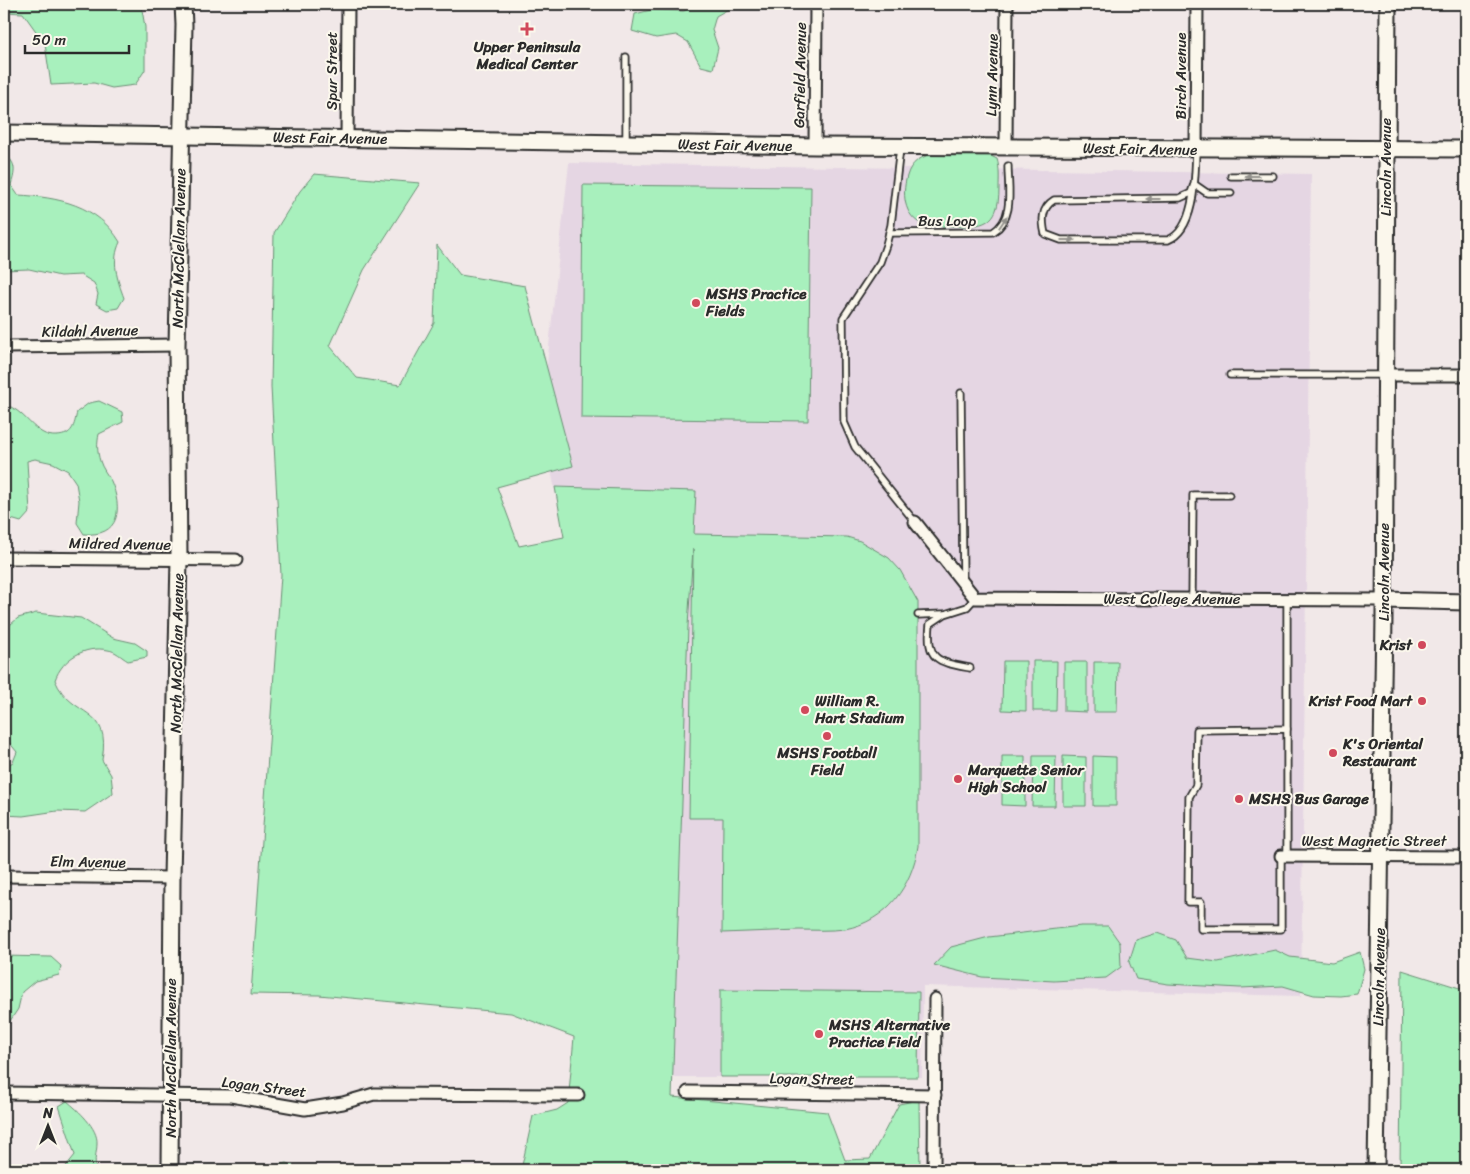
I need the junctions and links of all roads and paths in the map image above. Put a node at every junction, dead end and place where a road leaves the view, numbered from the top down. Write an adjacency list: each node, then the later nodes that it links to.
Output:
1 (183, 4): 9 (street, North McClellan Avenue)
2 (348, 4): 10 (street, Spur Street)
3 (816, 4): 12 (street, Garfield Avenue)
4 (1007, 4): 14 (street, Lynn Avenue)
5 (1197, 4): 17 (street, Birch Avenue)
6 (1388, 4): 15 (street, Lincoln Avenue)
7 (626, 57): 11 (lane)
8 (4, 134): 9 (street, West Fair Avenue)
9 (181, 135): 10 (street, West Fair Avenue); 24 (street, North McClellan Avenue)
10 (347, 138): 11 (street, West Fair Avenue)
11 (626, 143): 12 (street, West Fair Avenue)
12 (815, 146): 13 (street, West Fair Avenue)
13 (900, 147): 14 (street, West Fair Avenue); 23 (lane)
14 (1006, 147): 17 (street, West Fair Avenue)
15 (1386, 148): 16 (street, West Fair Avenue); 17 (street, West Fair Avenue); 27 (street, Lincoln Avenue)
16 (1466, 148)
17 (1196, 149): 21 (lane)
18 (1008, 166): 23 (lane, Bus Loop, one-way to 18)
19 (1231, 176): 20 (lane, one-way to 19)
20 (1273, 176)
21 (1194, 184): 21 (lane, one-way to 21); 22 (lane)
22 (1231, 193)
23 (889, 233): 31 (lane)
24 (177, 345): 25 (street, Kildahl Avenue); 33 (street, North McClellan Avenue)
25 (4, 347)
26 (1230, 375): 27 (lane)
27 (1386, 375): 28 (street); 39 (street, Lincoln Avenue)
28 (1466, 376)
29 (960, 393): 35 (lane)
30 (1229, 495): 37 (lane)
31 (915, 522): 35 (street)
32 (4, 558): 33 (street, Mildred Avenue)
33 (179, 559): 34 (street, Mildred Avenue); 49 (street, North McClellan Avenue)
34 (236, 560)
35 (963, 583): 36 (street)
36 (975, 598): 37 (street, West College Avenue); 41 (lane)
37 (1192, 598): 38 (street, West College Avenue)
38 (1287, 600): 39 (street, West College Avenue); 44 (lane)
39 (1384, 600): 40 (street, West College Avenue); 47 (street, Lincoln Avenue)
40 (1466, 602)
41 (945, 614): 42 (lane); 43 (lane)
42 (918, 616)
43 (970, 668)
44 (1287, 729): 45 (lane); 45 (lane)
45 (1284, 856): 47 (street, West Magnetic Street)
46 (1466, 857): 47 (street, West Magnetic Street)
47 (1380, 858): 58 (street, Lincoln Avenue)
48 (4, 876): 49 (street, Elm Avenue)
49 (172, 878): 53 (street, North McClellan Avenue)
50 (935, 999): 55 (street)
51 (688, 1092): 55 (street, Logan Street)
52 (4, 1093): 53 (street, Logan Street)
53 (171, 1095): 54 (street, Logan Street); 56 (street, North McClellan Avenue)
54 (578, 1095)
55 (935, 1095): 57 (street)
56 (170, 1170)
57 (934, 1170)
58 (1376, 1170)

